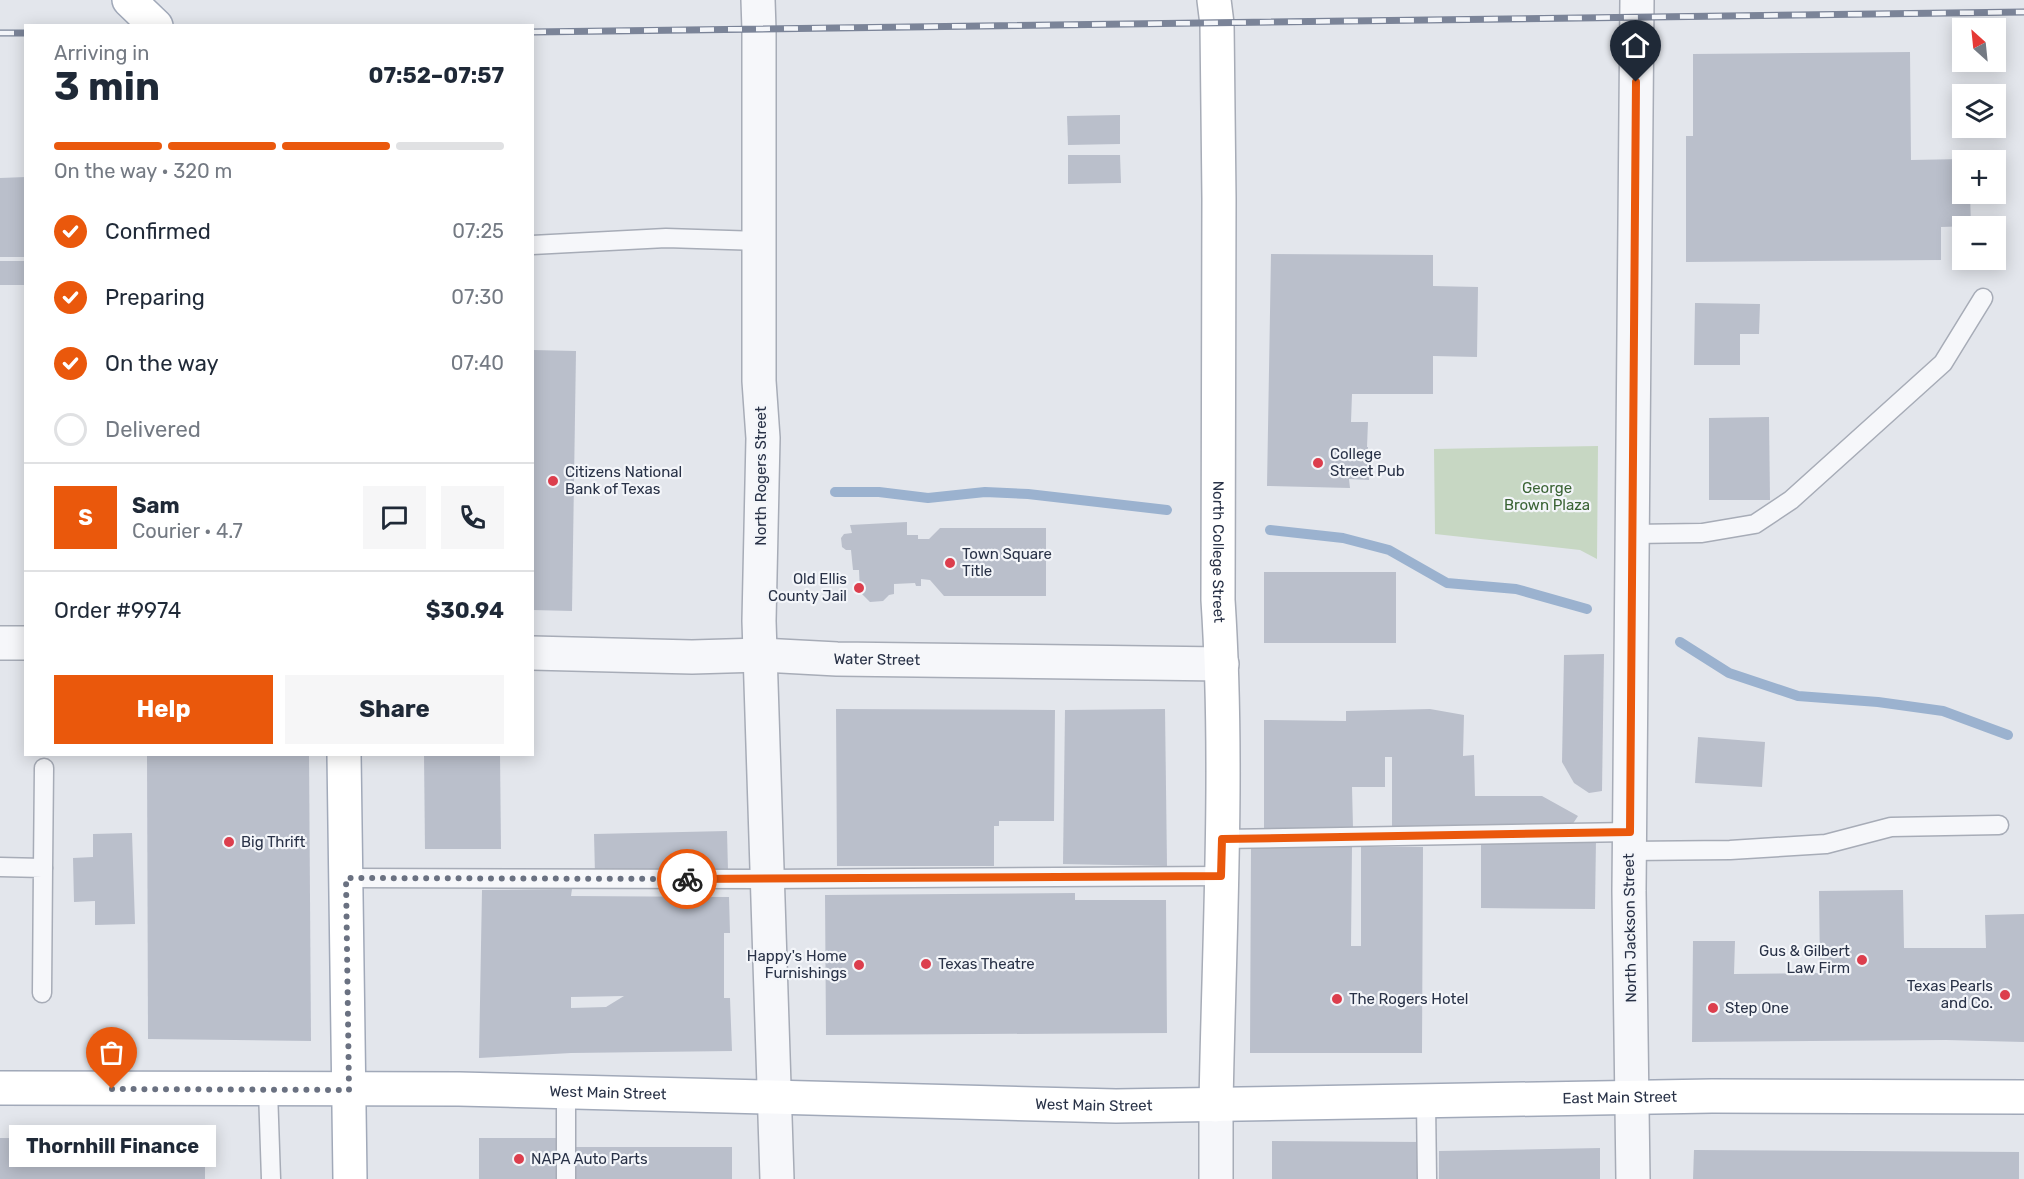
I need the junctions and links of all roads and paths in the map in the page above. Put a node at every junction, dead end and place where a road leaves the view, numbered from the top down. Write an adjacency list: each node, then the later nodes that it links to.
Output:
1 (129, 0): 5 (main road)
2 (758, 0): 6 (street, North Rogers Street)
3 (1214, 0): 14 (main road, North College Street)
4 (1637, 0): 9 (street, North Jackson Street)
5 (154, 24)
6 (760, 241): 7 (lane); 13 (street, North Rogers Street)
7 (534, 245)
8 (1983, 298): 9 (lane)
9 (1632, 534): 19 (street, North Jackson Street)
10 (0, 643): 11 (street)
11 (24, 643)
12 (534, 654): 13 (street, Water Street)
13 (761, 656): 14 (street, Water Street); 24 (street, North Rogers Street)
14 (1222, 664): 18 (main road, North College Street)
15 (344, 756): 23 (main road)
16 (44, 768): 21 (lane)
17 (1999, 825): 19 (lane)
18 (1222, 839): 19 (lane); 22 (main road, North College Street)
19 (1630, 841): 32 (street, North Jackson Street)
20 (0, 867): 21 (lane)
21 (43, 868): 25 (lane)
22 (1221, 876): 24 (lane); 34 (main road, North College Street)
23 (346, 878): 24 (lane); 28 (main road)
24 (768, 879): 30 (street, North Rogers Street)
25 (42, 993)
26 (0, 1088): 27 (main road, West Main Street)
27 (268, 1090): 28 (main road, West Main Street); 35 (lane)
28 (349, 1090): 29 (main road, West Main Street); 36 (main road)
29 (566, 1092): 30 (main road, West Main Street); 37 (lane)
30 (776, 1097): 34 (main road, West Main Street); 38 (street, North Rogers Street)
31 (2024, 1097): 32 (main road, East Main Street)
32 (1633, 1099): 33 (main road, East Main Street); 41 (street, North Jackson Street)
33 (1426, 1102): 34 (main road, East Main Street); 40 (lane)
34 (1216, 1105): 39 (street)
35 (271, 1179)
36 (350, 1179)
37 (566, 1179)
38 (777, 1179)
39 (1216, 1179)
40 (1427, 1179)
41 (1633, 1179)

